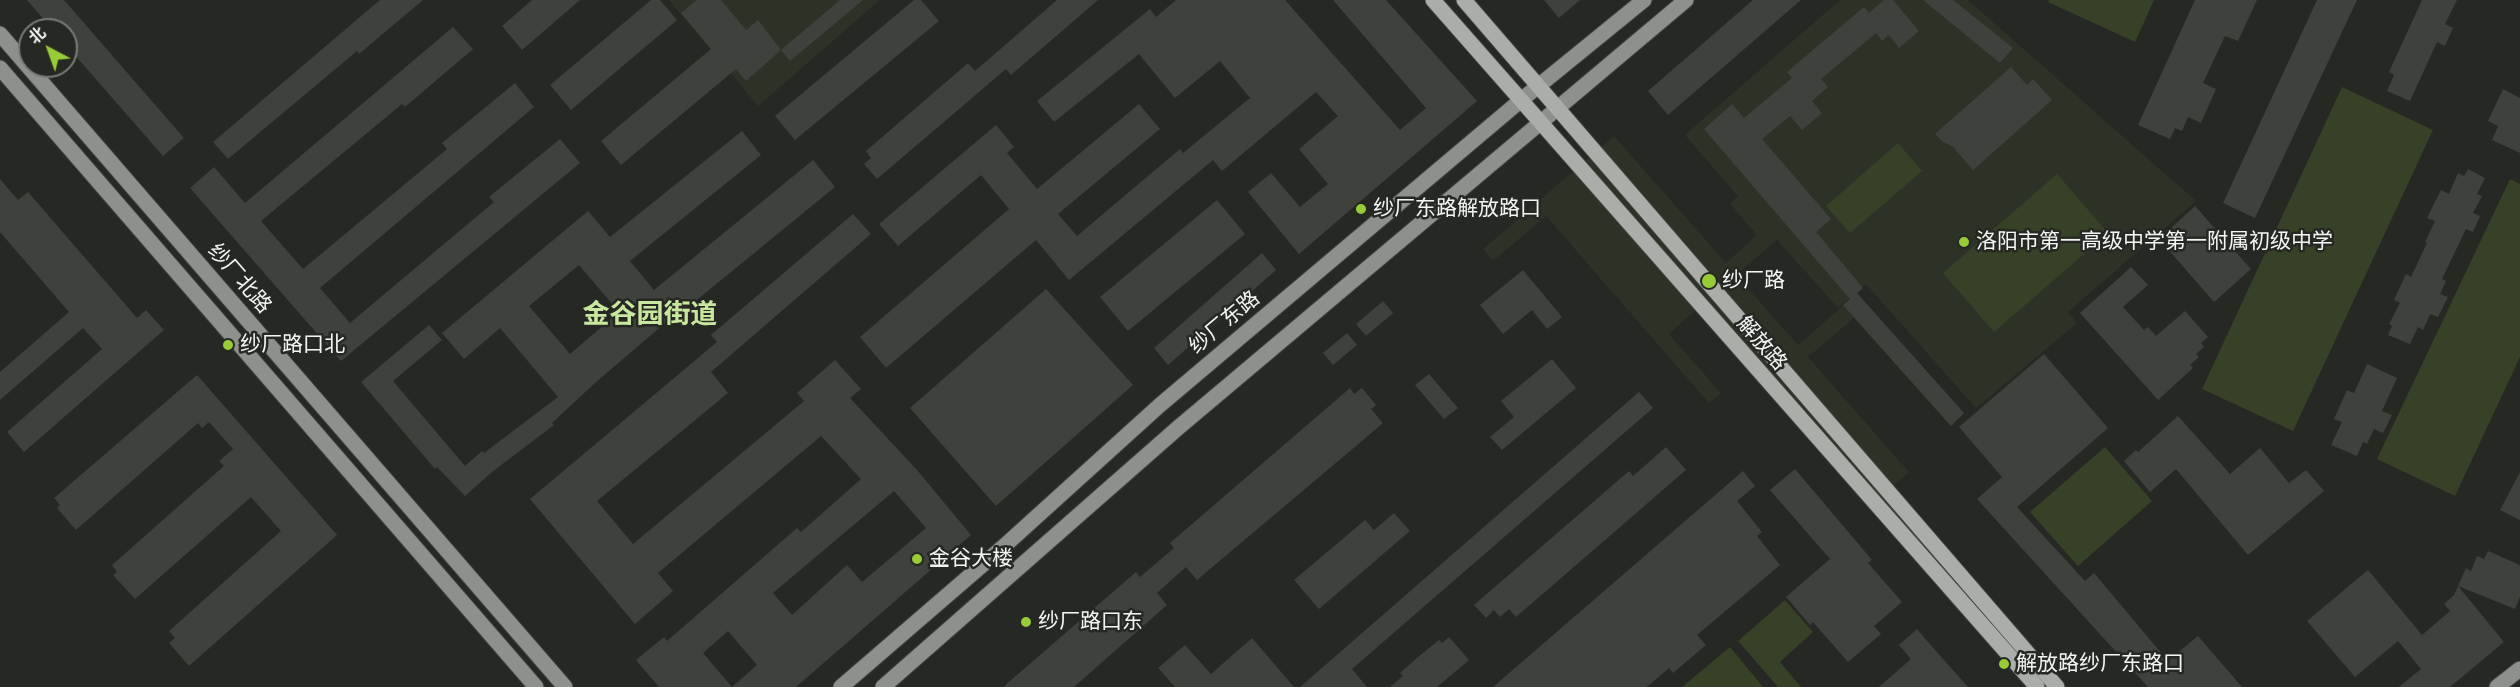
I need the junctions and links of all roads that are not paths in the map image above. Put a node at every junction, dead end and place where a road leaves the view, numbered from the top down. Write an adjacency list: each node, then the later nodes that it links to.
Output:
1 (1433, 0): 8 (main road, 解放路)
2 (1464, 0): 7 (main road, 解放路)
3 (1644, 0): 7 (main road, 纱厂东路)
4 (1686, 0): 9 (main road)
5 (0, 34): 13 (main road, 纱厂北路)
6 (0, 68): 12 (main road, 纱厂北路)
7 (1539, 87): 8 (main road, 纱厂东路); 9 (main road, 解放路)
8 (1520, 101): 10 (main road, 解放路); 14 (main road, 纱厂东路)
9 (1556, 108): 10 (main road); 17 (main road, 解放路)
10 (1540, 123): 15 (main road); 16 (main road, 解放路)
11 (2520, 669): 18 (main road)
12 (536, 687)
13 (565, 687)
14 (840, 687)
15 (884, 687)
16 (2037, 687)
17 (2057, 687)
18 (2497, 687)

